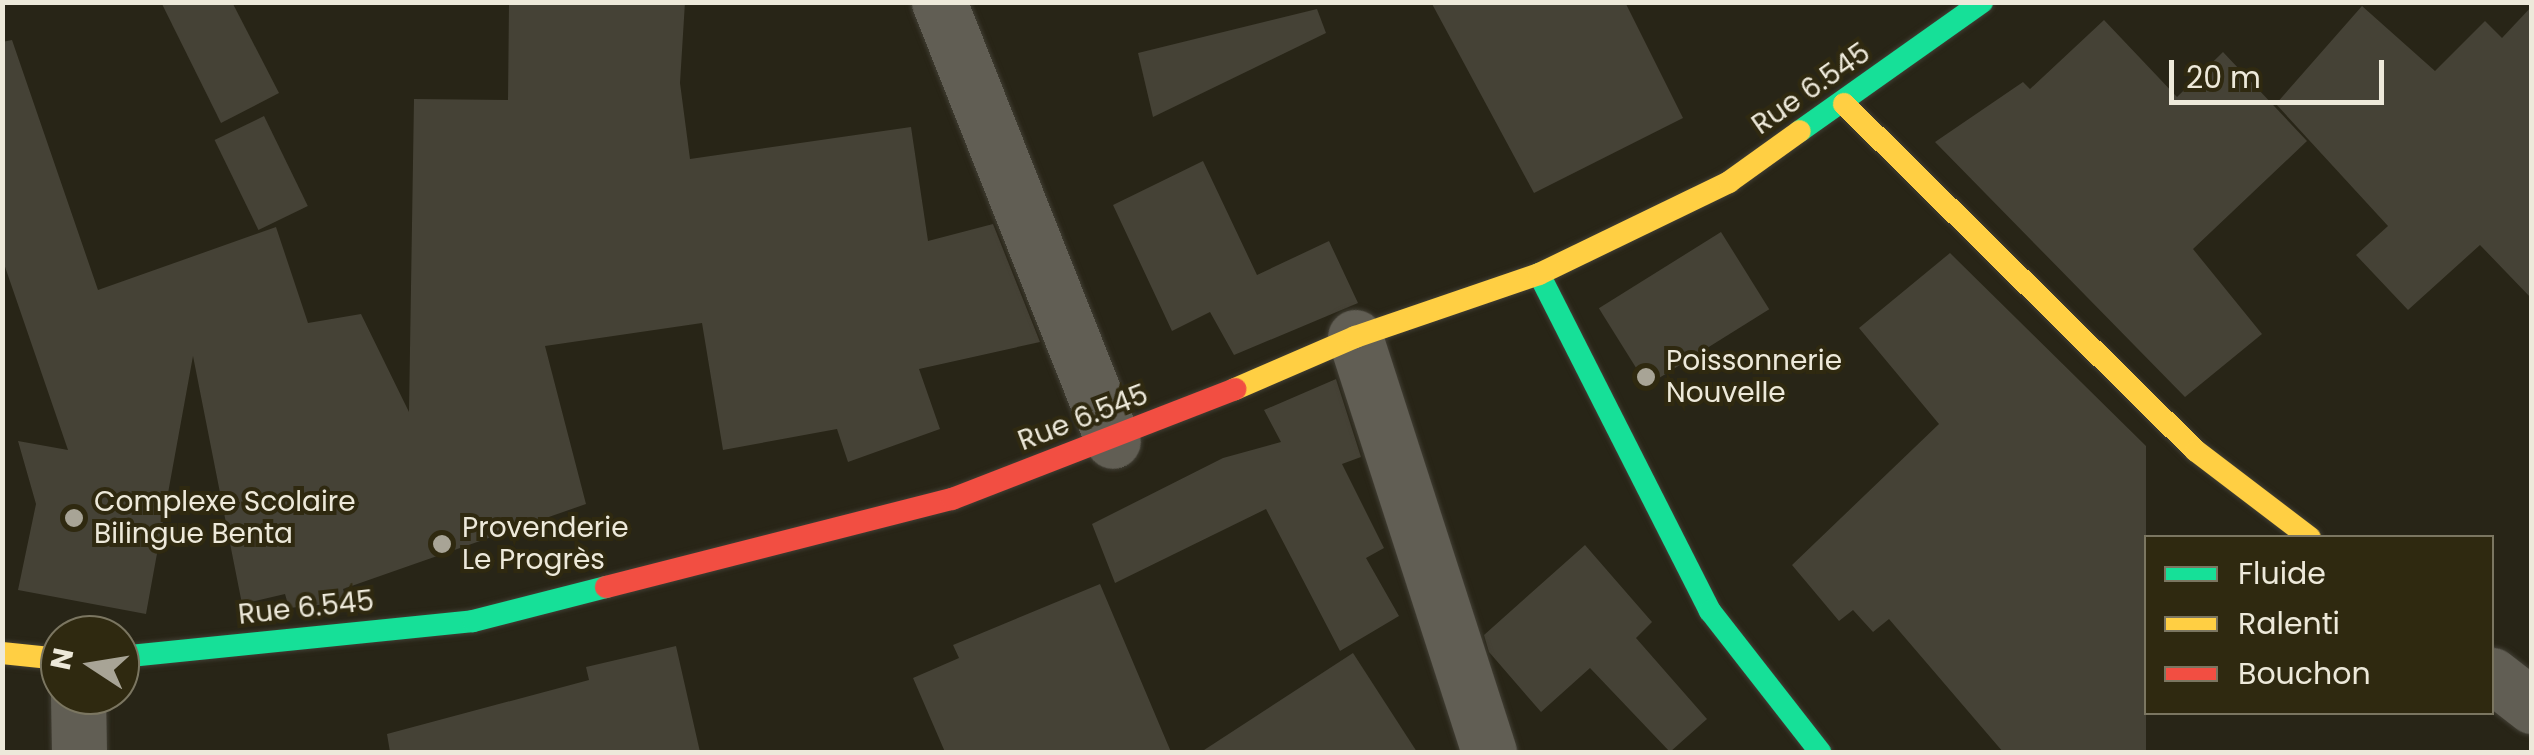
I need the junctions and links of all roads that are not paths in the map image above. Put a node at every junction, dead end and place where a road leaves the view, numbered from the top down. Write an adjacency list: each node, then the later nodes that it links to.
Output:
1 (939, 2): 6 (street)
2 (1982, 2): 3 (street, Rue 6.545)
3 (1844, 104): 4 (street, Rue 6.545); 7 (street)
4 (1540, 274): 5 (street, Rue 6.545); 16 (street)
5 (1355, 337): 6 (street, Rue 6.545); 15 (street)
6 (1113, 442): 9 (street, Rue 6.545)
7 (2306, 535)
8 (2, 652): 10 (street)
9 (140, 655)
10 (40, 657)
11 (2494, 676): 12 (street)
12 (2532, 706)
13 (78, 715): 14 (street)
14 (79, 752)
15 (1490, 752)
16 (1820, 752)

